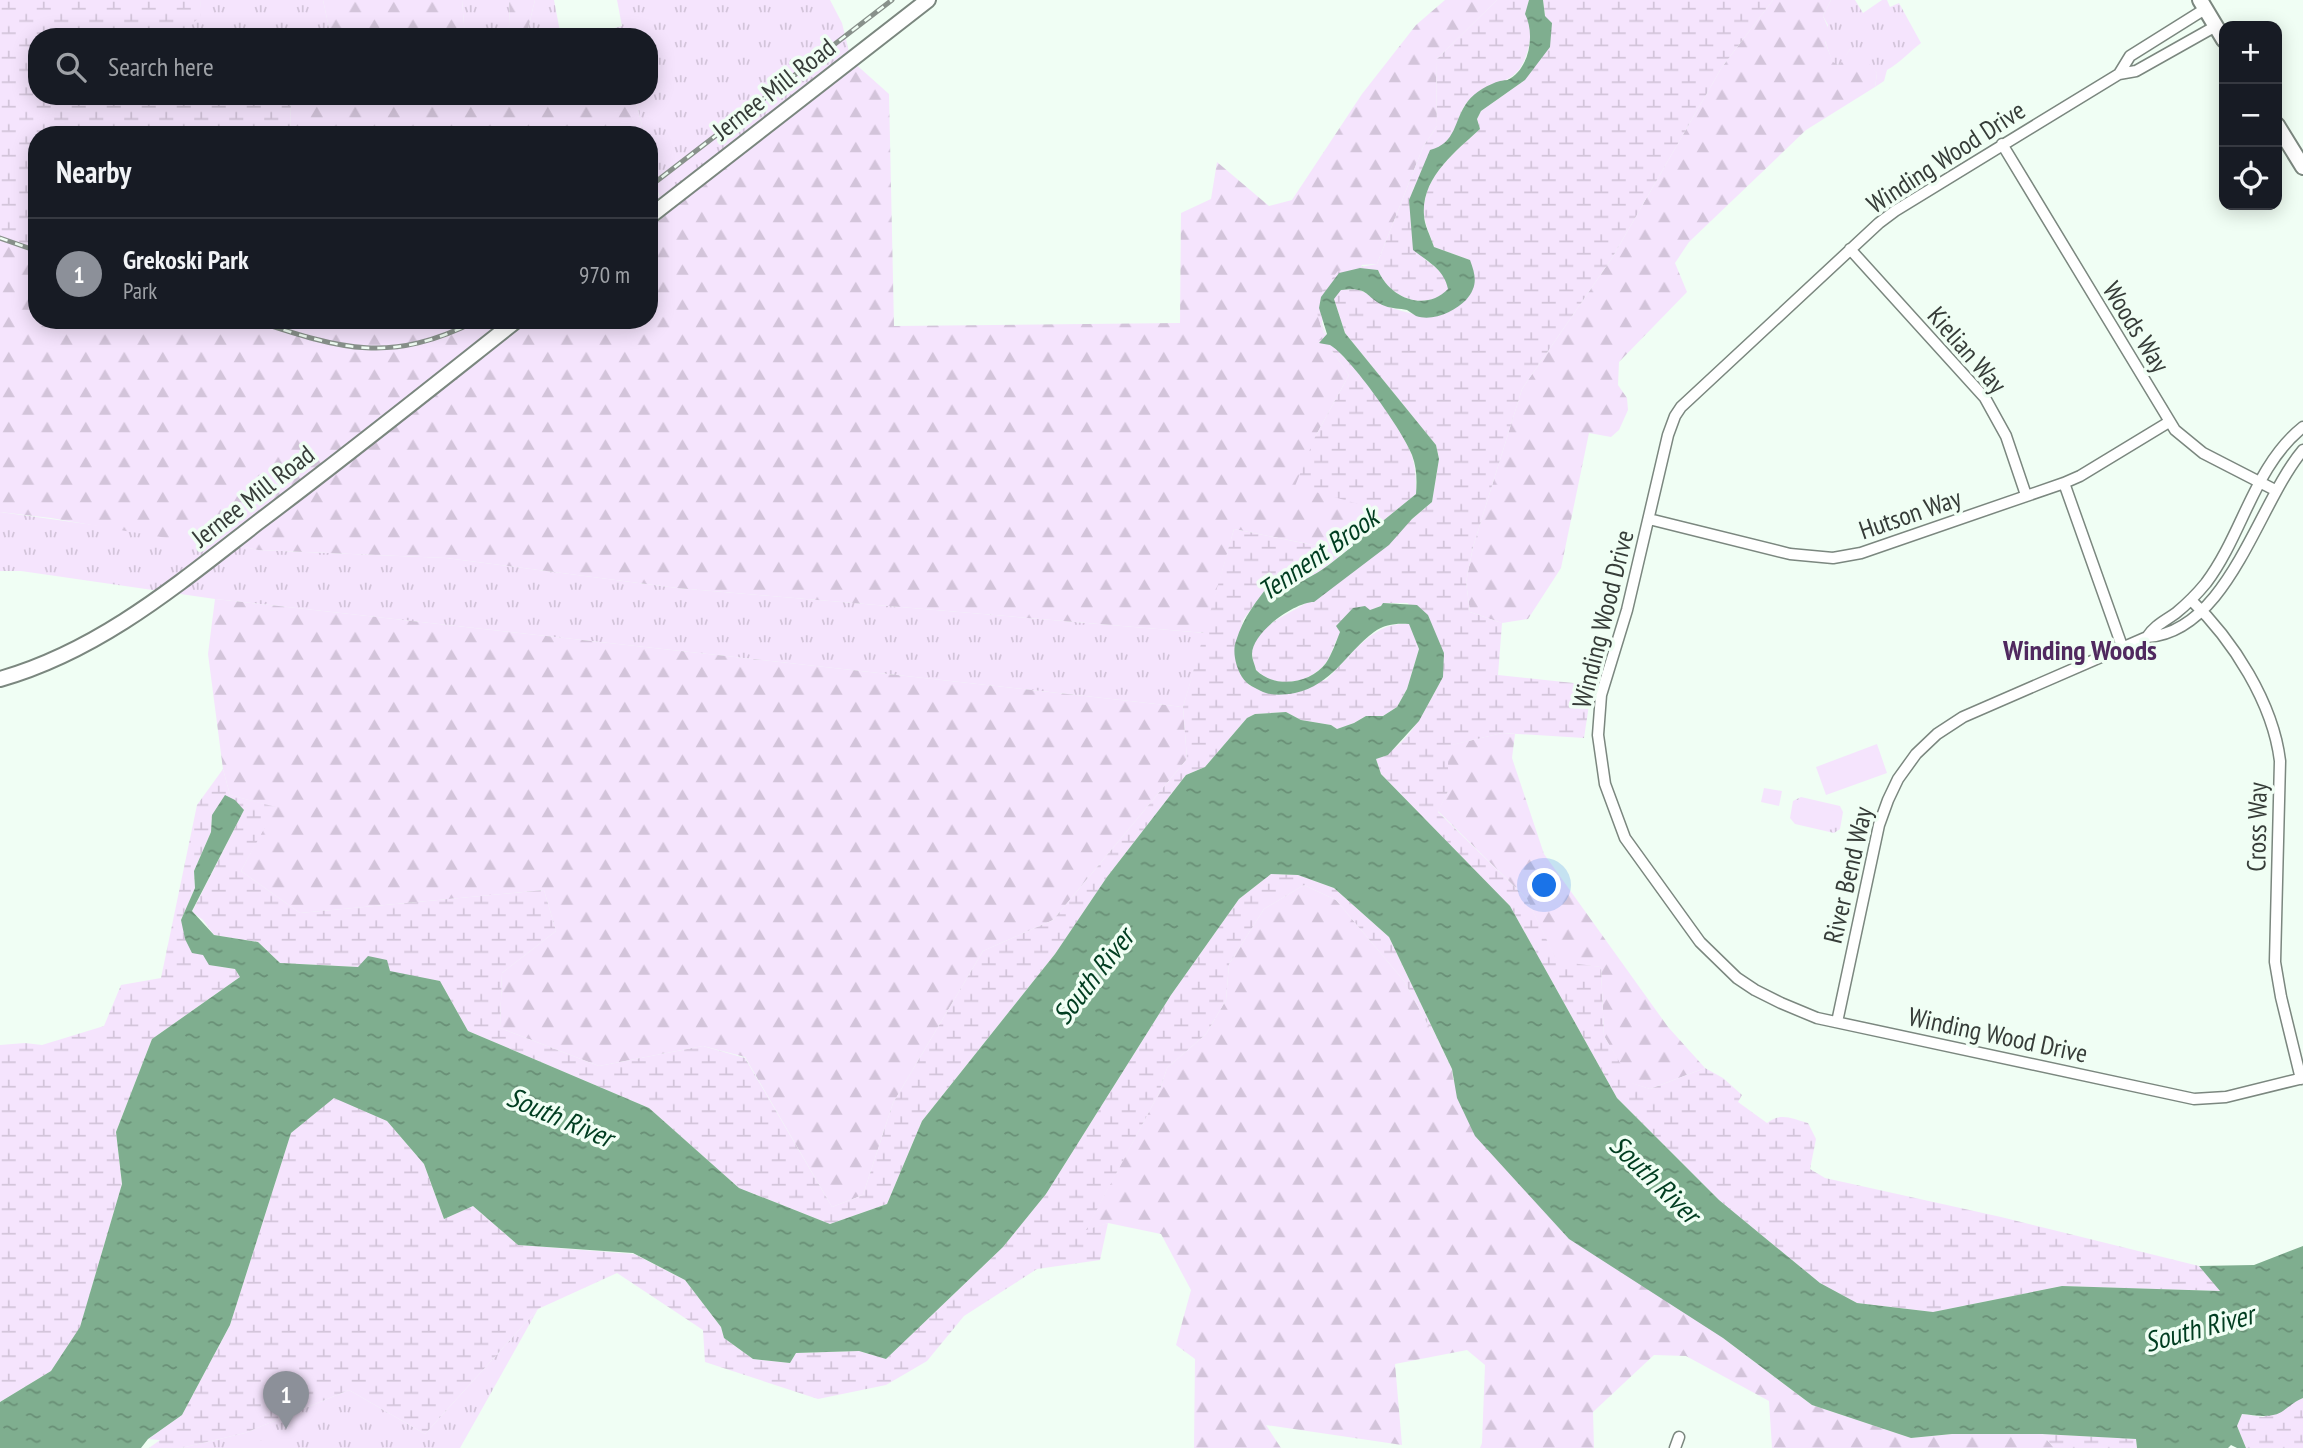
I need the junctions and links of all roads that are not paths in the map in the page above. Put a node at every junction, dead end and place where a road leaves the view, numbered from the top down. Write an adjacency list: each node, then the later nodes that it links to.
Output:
1 (928, 0): 9 (street, Jernee Mill Road)
2 (2203, 5): 3 (street); 5 (street, Winding Wood Drive)
3 (2216, 26): 4 (street); 5 (street, Winding Wood Drive)
4 (2219, 31)
5 (2119, 74): 7 (street, Winding Wood Drive)
6 (2282, 133): 8 (street)
7 (2002, 144): 10 (street, Winding Wood Drive); 12 (street, Woods Way)
8 (2303, 167)
9 (658, 210)
10 (1850, 249): 18 (street, Kielian Way); 19 (street, Winding Wood Drive)
11 (506, 329): 24 (street, Jernee Mill Road)
12 (2169, 422): 15 (street, Hutson Way); 16 (street, Woods Way)
13 (2303, 427): 16 (street, River Bend Way)
14 (2303, 450): 17 (street, River Bend Way)
15 (2064, 483): 18 (street, Hutson Way); 23 (street)
16 (2260, 483): 17 (street, Woods Way); 20 (street, River Bend Way)
17 (2275, 490): 21 (street, River Bend Way)
18 (2026, 495): 19 (street, Hutson Way)
19 (1648, 519): 25 (street, Winding Wood Drive)
20 (2191, 600): 21 (street, Cross Way); 22 (street, River Bend Way)
21 (2202, 610): 22 (street, River Bend Way); 26 (street, Cross Way)
22 (2147, 637): 23 (street, River Bend Way)
23 (2123, 649): 25 (street, River Bend Way)
24 (0, 679)
25 (1837, 1022): 26 (street, Winding Wood Drive)
26 (2302, 1079)
27 (1679, 1437): 28 (street)
28 (1675, 1448)

